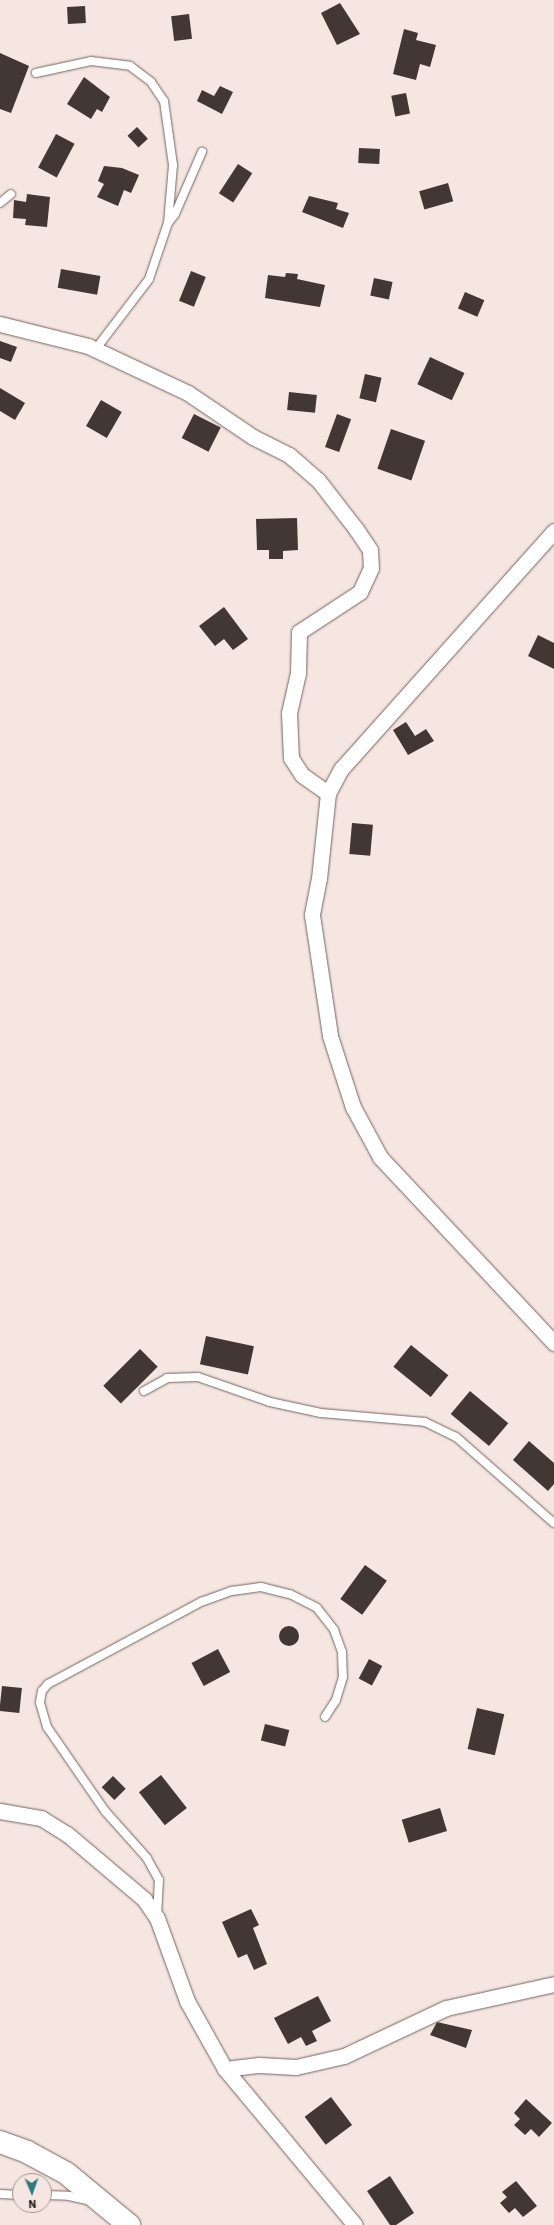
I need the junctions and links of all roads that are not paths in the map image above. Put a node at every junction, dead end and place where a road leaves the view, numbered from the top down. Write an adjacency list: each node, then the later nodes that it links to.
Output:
1 (36, 73): 5 (lane)
2 (202, 152): 5 (lane)
3 (11, 194): 4 (lane)
4 (0, 202)
5 (168, 223): 7 (lane)
6 (0, 324): 7 (street)
7 (94, 350): 9 (street)
8 (554, 531): 9 (street)
9 (328, 793): 10 (street)
10 (554, 1343)
11 (144, 1392): 12 (lane)
12 (554, 1523)
13 (325, 1717): 15 (lane)
14 (0, 1811): 15 (street)
15 (157, 1918): 17 (street)
16 (554, 1984): 17 (street)
17 (225, 2069): 24 (street)
18 (0, 2142): 22 (main road)
19 (0, 2194): 20 (lane)
20 (12, 2195)
21 (52, 2195): 22 (lane)
22 (108, 2206): 23 (main road)
23 (129, 2225)
24 (355, 2225)

